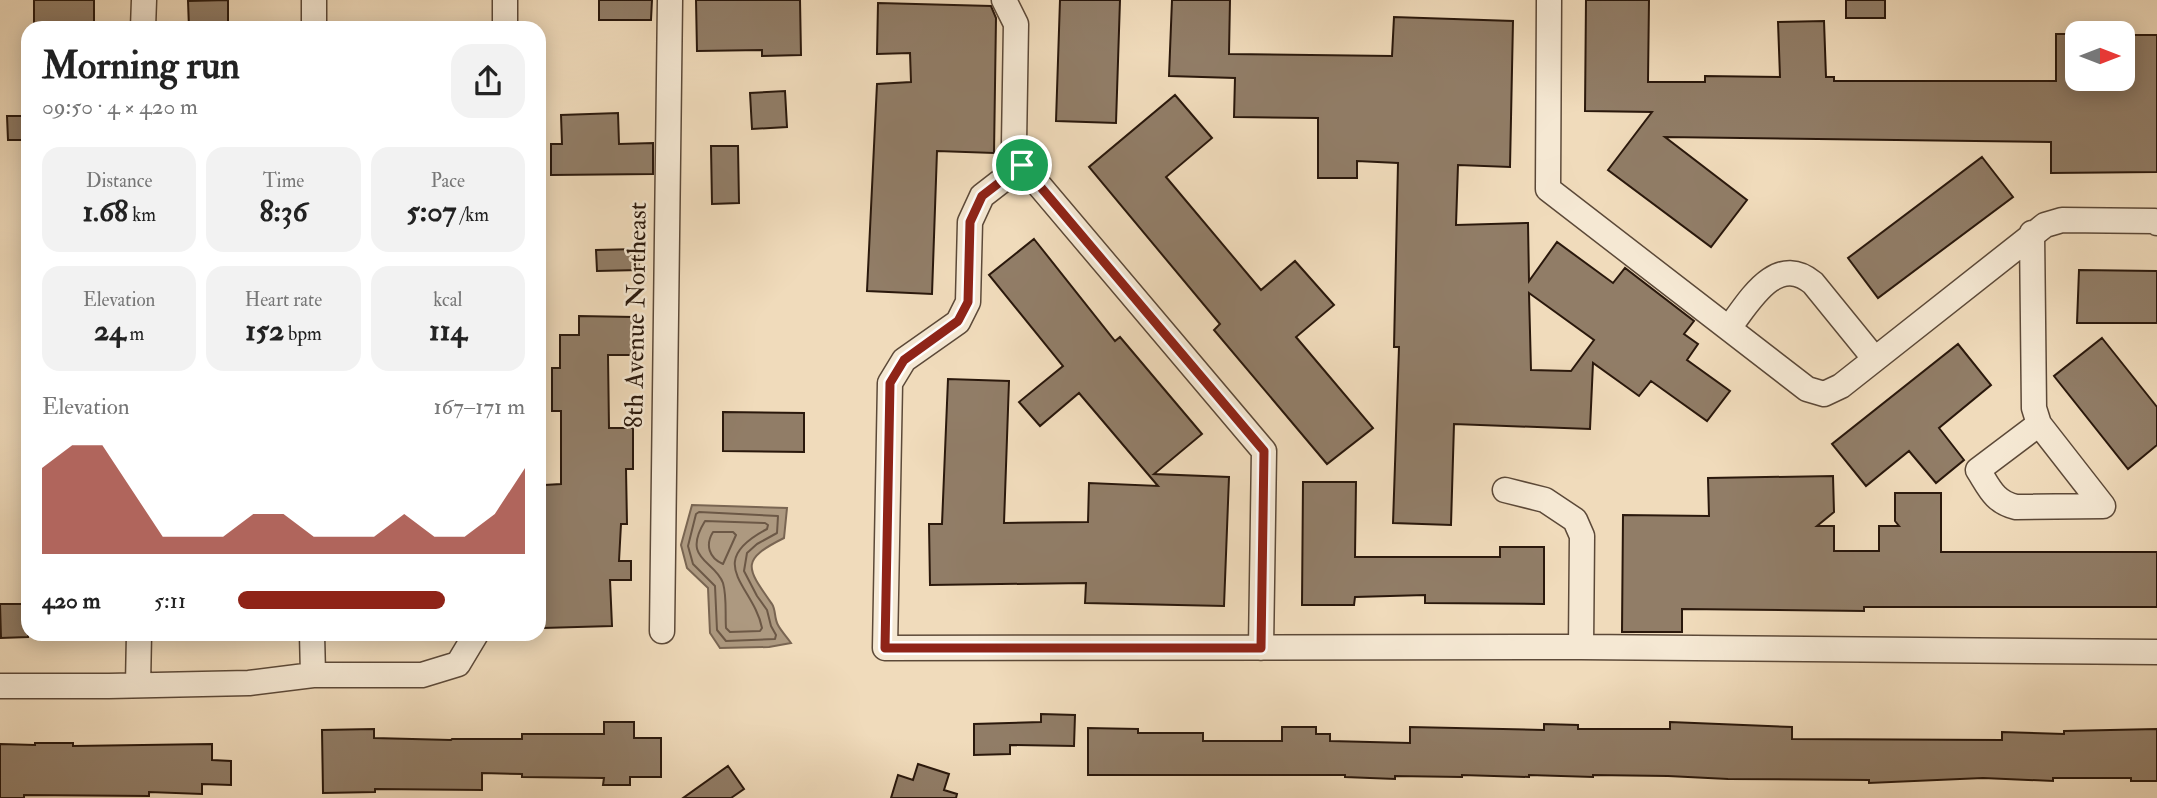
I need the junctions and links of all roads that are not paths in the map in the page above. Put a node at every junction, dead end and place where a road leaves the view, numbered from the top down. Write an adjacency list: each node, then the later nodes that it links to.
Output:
1 (144, 0): 7 (street)
2 (314, 0): 8 (street)
3 (505, 0): 9 (street)
4 (670, 0): 17 (street, 8th Avenue Northeast)
5 (1004, 0): 10 (street)
6 (1549, 0): 13 (street)
7 (144, 21)
8 (314, 21)
9 (505, 21)
10 (1022, 165): 22 (street); 22 (street)
11 (2156, 221): 12 (street)
12 (2032, 233): 14 (street); 15 (street)
13 (1729, 328): 14 (street); 14 (street)
14 (1874, 358)
15 (2039, 424): 15 (street)
16 (1505, 490): 21 (street)
17 (662, 631)
18 (139, 641): 25 (street)
19 (312, 641): 24 (street)
20 (472, 641): 24 (street)
21 (1581, 647): 22 (street); 23 (street)
22 (1261, 648)
23 (2157, 652)
24 (313, 675): 25 (street)
25 (138, 685): 26 (street)
26 (0, 686)

